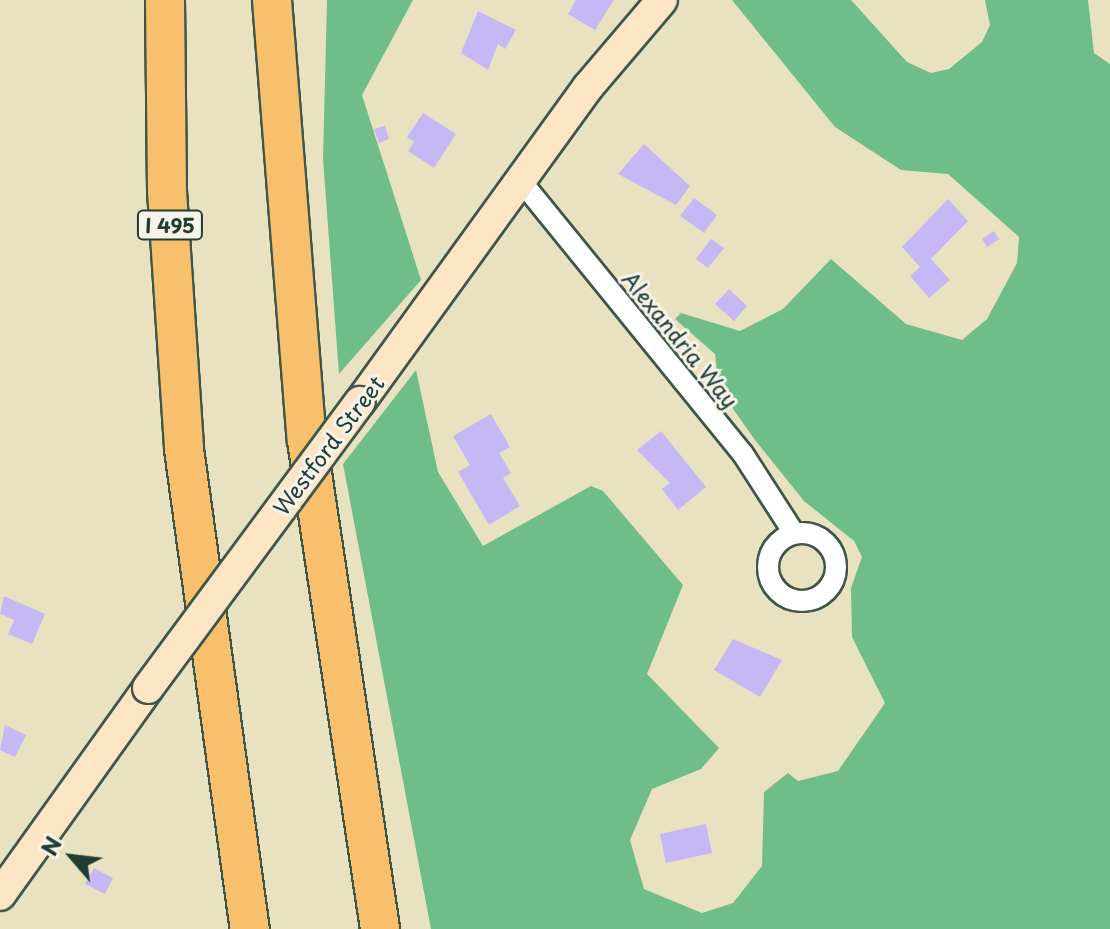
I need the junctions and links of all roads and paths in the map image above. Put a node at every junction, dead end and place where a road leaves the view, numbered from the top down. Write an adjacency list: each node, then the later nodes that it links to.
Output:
1 (149, 0): 7 (highway)
2 (165, 0): 7 (highway, I 495)
3 (272, 0): 8 (highway)
4 (295, 0): 8 (highway)
5 (662, 0): 6 (main road, Westford Street)
6 (521, 181): 9 (street, Alexandria Way); 10 (main road, Westford Street, bridge)
7 (167, 191): 11 (highway, I 495)
8 (285, 234): 12 (highway)
9 (794, 533)
10 (0, 895)
11 (250, 929)
12 (380, 929)

